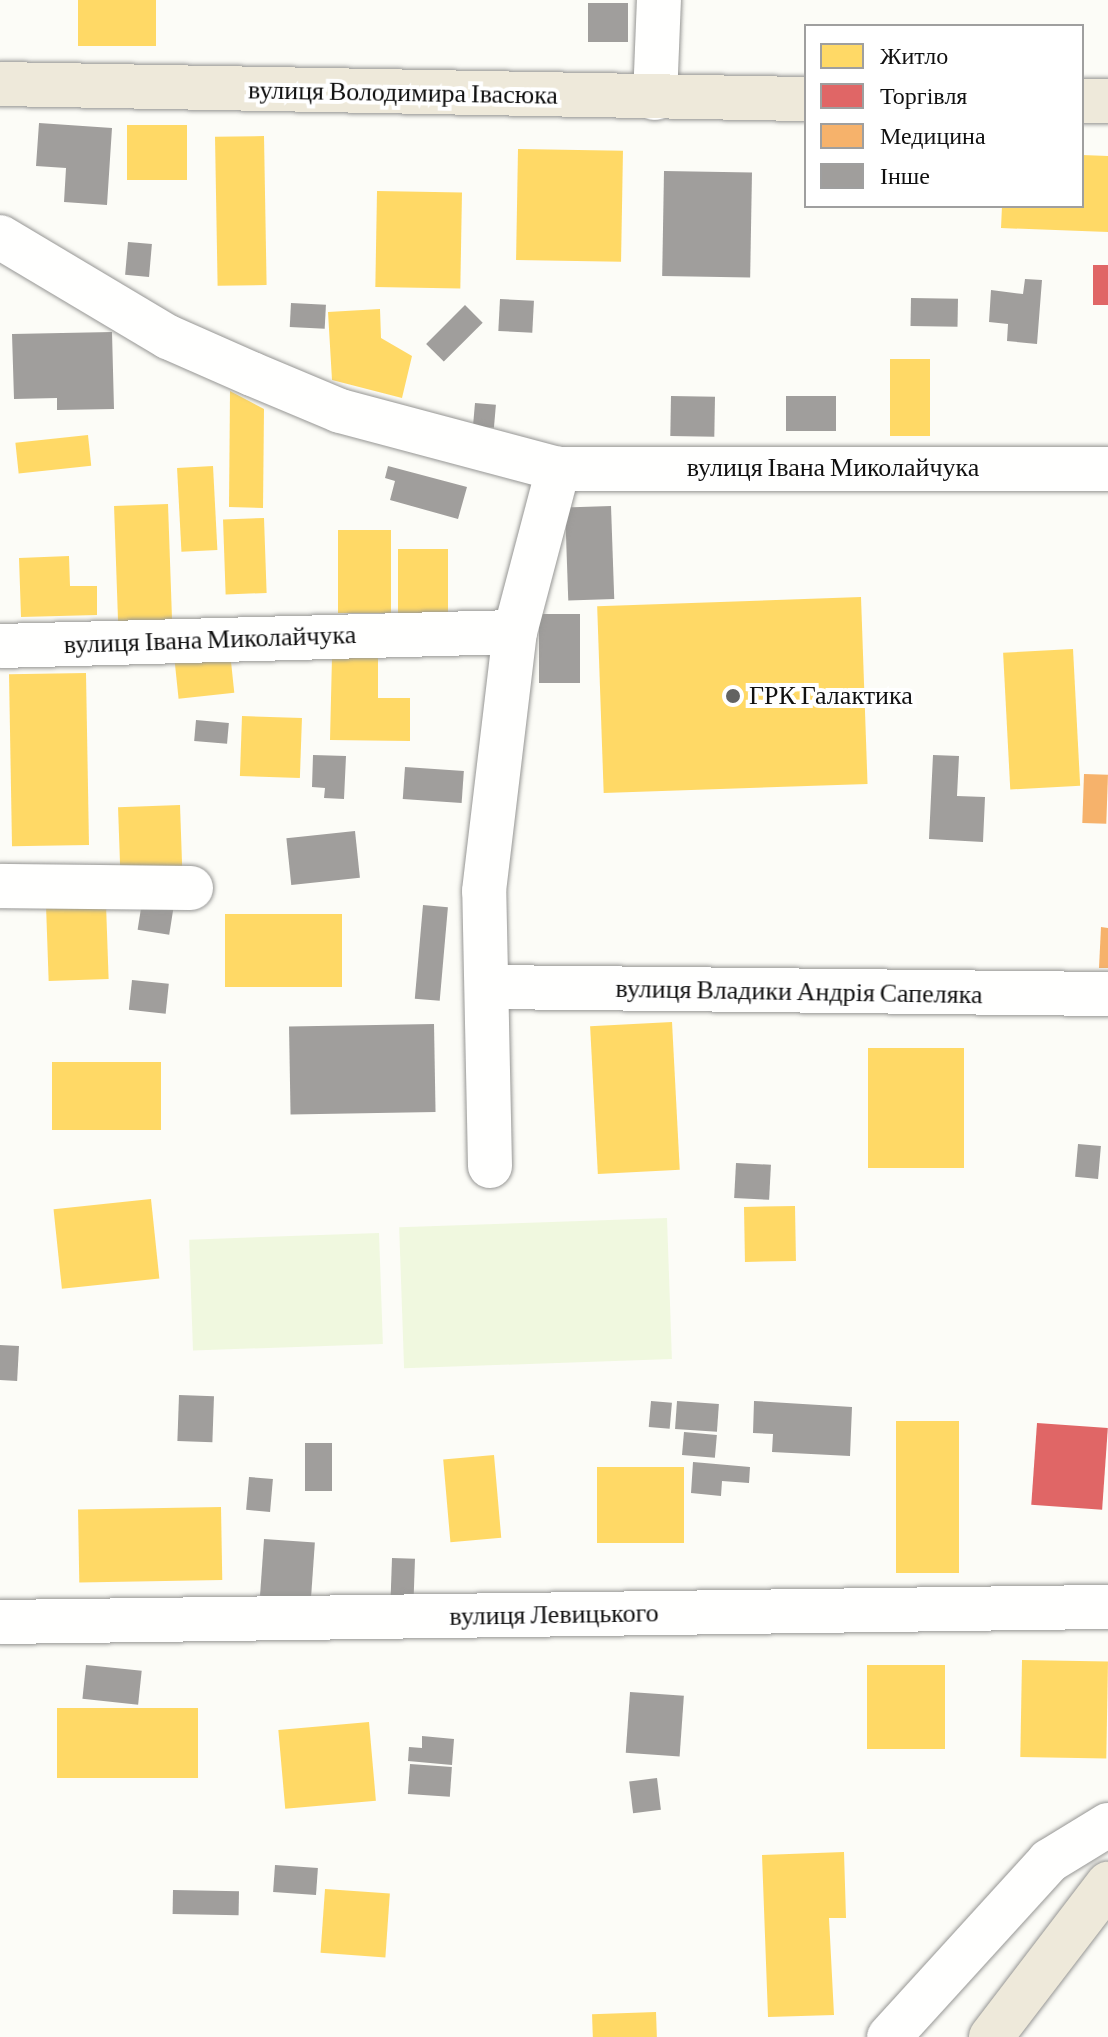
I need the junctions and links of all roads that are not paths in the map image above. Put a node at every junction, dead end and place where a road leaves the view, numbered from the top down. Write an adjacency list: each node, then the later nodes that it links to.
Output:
1 (659, 0): 3 (street)
2 (0, 84): 3 (main road, вулиця Володимира Івасюка)
3 (655, 98): 4 (main road, вулиця Володимира Івасюка)
4 (804, 99)
5 (1084, 101): 6 (main road)
6 (1108, 101)
7 (0, 237): 8 (street, вулиця Івана Миколайчука)
8 (558, 469): 9 (street, вулиця Івана Миколайчука); 10 (street)
9 (1108, 469)
10 (515, 632): 11 (street, вулиця Івана Миколайчука); 14 (street)
11 (0, 646)
12 (0, 886): 13 (street)
13 (191, 888)
14 (490, 987): 15 (street, вулиця Владики Андрія Сапеляка); 16 (street)
15 (1108, 994)
16 (490, 1166)
17 (1108, 1607): 18 (street, вулиця Левицького)
18 (0, 1622)
19 (1108, 1825): 21 (street)
20 (1108, 1884): 22 (main road)
21 (889, 2037)
22 (991, 2037)

